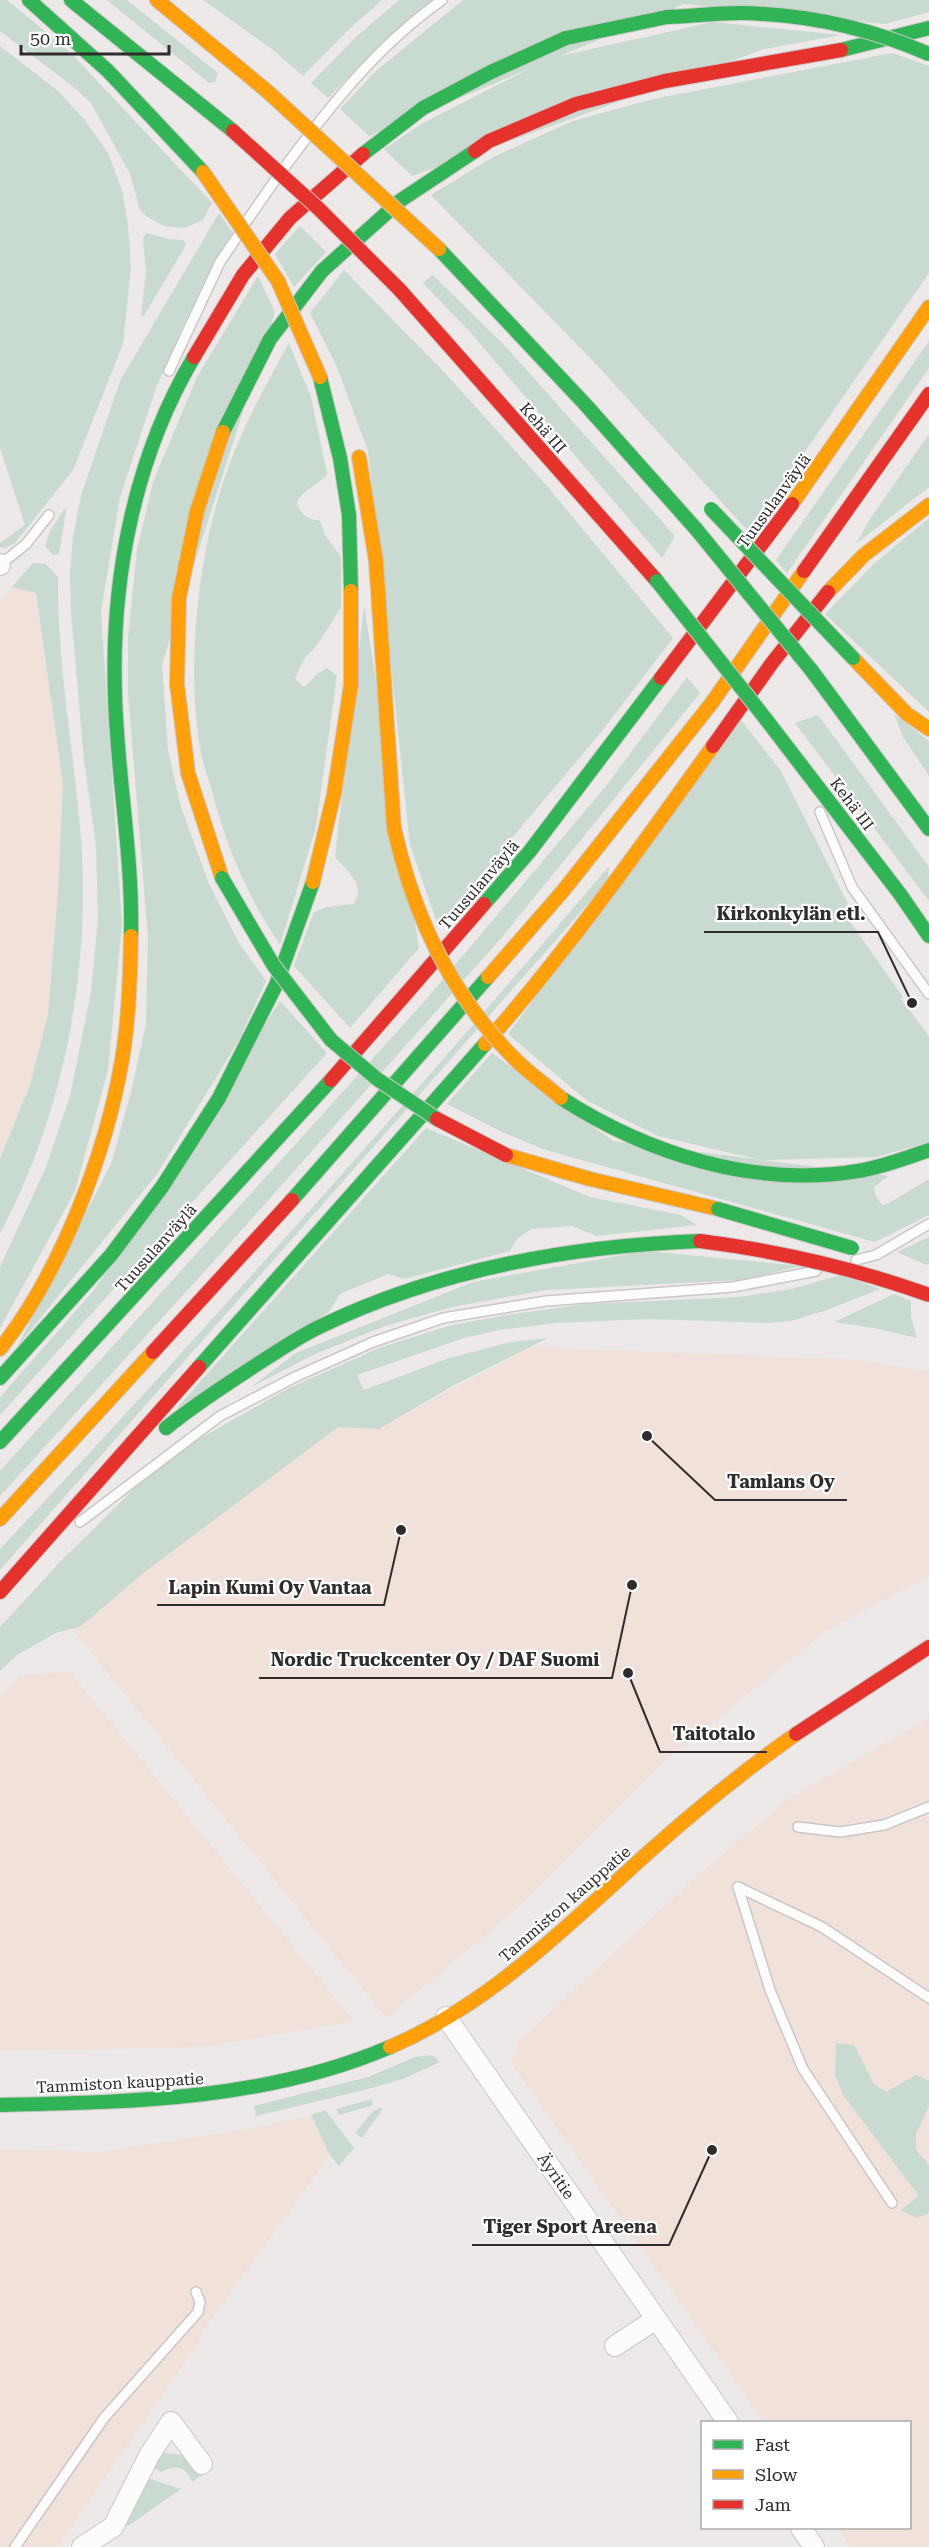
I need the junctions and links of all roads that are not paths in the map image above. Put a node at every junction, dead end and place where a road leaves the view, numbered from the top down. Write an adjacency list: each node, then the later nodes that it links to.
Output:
1 (29, 0): 9 (main road, bridge)
2 (71, 0): 22 (main road, Kehä III, bridge)
3 (157, 0): 11 (main road, bridge)
4 (442, 0): 8 (lane)
5 (929, 28): 28 (main road, bridge)
6 (929, 54): 14 (main road, bridge)
7 (929, 307): 32 (main road, Tuusulanväylä)
8 (167, 375)
9 (320, 377): 13 (main road); 31 (main road)
10 (929, 394): 34 (main road)
11 (584, 403): 16 (main road); 23 (main road, bridge)
12 (157, 407): 14 (lane)
13 (345, 424)
14 (157, 435): 30 (main road)
15 (355, 444): 26 (main road, bridge)
16 (656, 464)
17 (929, 504): 33 (main road)
18 (706, 505): 21 (main road, bridge)
19 (49, 515): 20 (lane)
20 (0, 565)
21 (929, 729)
22 (807, 772): 24 (main road, Kehä III); 25 (lane)
23 (929, 829)
24 (929, 936)
25 (929, 994)
26 (929, 1150)
27 (929, 1224): 35 (lane)
28 (887, 1262)
29 (929, 1295): 33 (main road, bridge)
30 (0, 1349)
31 (0, 1378)
32 (0, 1442)
33 (77, 1506): 37 (main road)
34 (0, 1519)
35 (72, 1528)
36 (63, 1536): 37 (lane)
37 (26, 1564): 38 (main road)
38 (0, 1592)
39 (929, 1647): 43 (main road, Tammiston kauppatie)
40 (929, 1807): 41 (lane)
41 (798, 1827)
42 (929, 1998): 45 (lane)
43 (446, 2017): 44 (main road, Tammiston kauppatie); 47 (street, Äyritie)
44 (0, 2105)
45 (892, 2203)
46 (196, 2292): 52 (lane)
47 (656, 2319): 48 (street); 49 (street, Äyritie)
48 (615, 2346)
49 (727, 2421)
50 (206, 2469): 53 (street)
51 (802, 2529): 54 (street)
52 (15, 2547)
53 (82, 2547)
54 (814, 2547)

